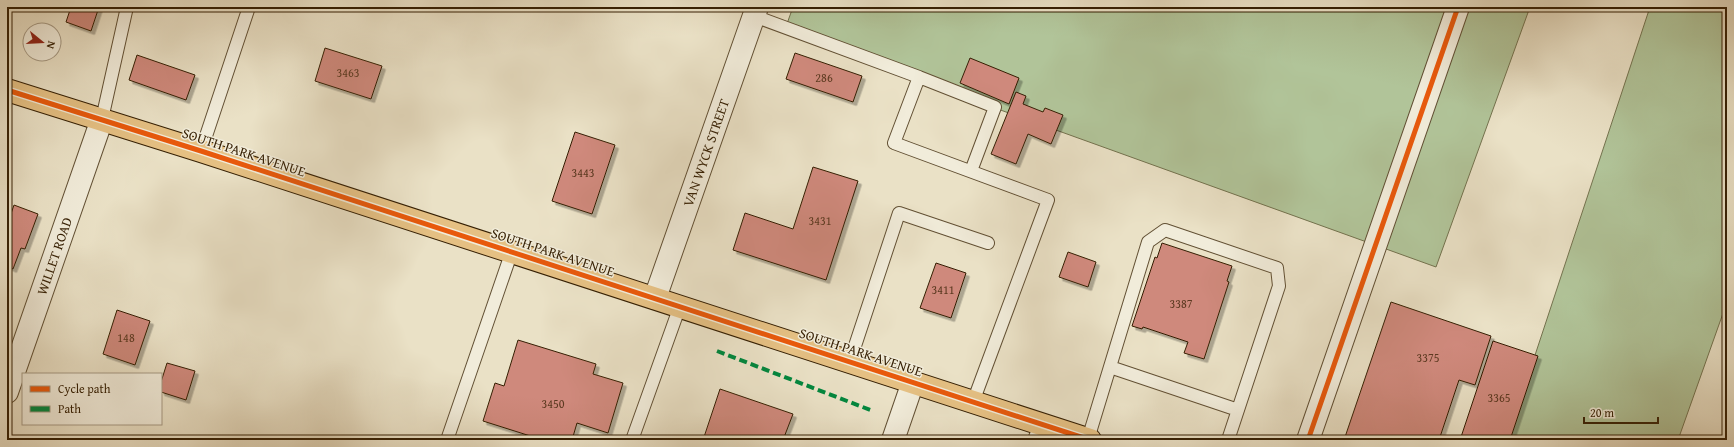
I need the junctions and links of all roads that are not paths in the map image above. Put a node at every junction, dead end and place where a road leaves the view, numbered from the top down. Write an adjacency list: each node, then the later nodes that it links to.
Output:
1 (127, 7): 7 (lane)
2 (249, 7): 8 (lane)
3 (1458, 7): 26 (street)
4 (756, 11): 5 (lane); 12 (street, VAN WYCK STREET)
5 (919, 77): 9 (lane); 9 (lane)
6 (7, 90): 7 (main road, SOUTH PARK AVENUE)
7 (102, 119): 8 (main road, SOUTH PARK AVENUE); 17 (street, WILLET ROAD)
8 (201, 151): 11 (main road, SOUTH PARK AVENUE)
9 (971, 171): 18 (lane)
10 (988, 243): 14 (lane)
11 (512, 252): 12 (main road, SOUTH PARK AVENUE); 21 (lane)
12 (655, 298): 13 (main road, SOUTH PARK AVENUE)
13 (680, 306): 14 (main road, SOUTH PARK AVENUE); 22 (lane)
14 (850, 361): 16 (main road, SOUTH PARK AVENUE)
15 (1110, 367): 19 (lane); 19 (lane); 24 (lane)
16 (913, 382): 18 (main road, SOUTH PARK AVENUE); 23 (street)
17 (7, 392)
18 (974, 402): 20 (main road, SOUTH PARK AVENUE)
19 (1238, 410): 25 (lane)
20 (1037, 432): 24 (main road, SOUTH PARK AVENUE)
21 (448, 440)
22 (632, 440)
23 (893, 440)
24 (1089, 440)
25 (1228, 440)
26 (1308, 440)

